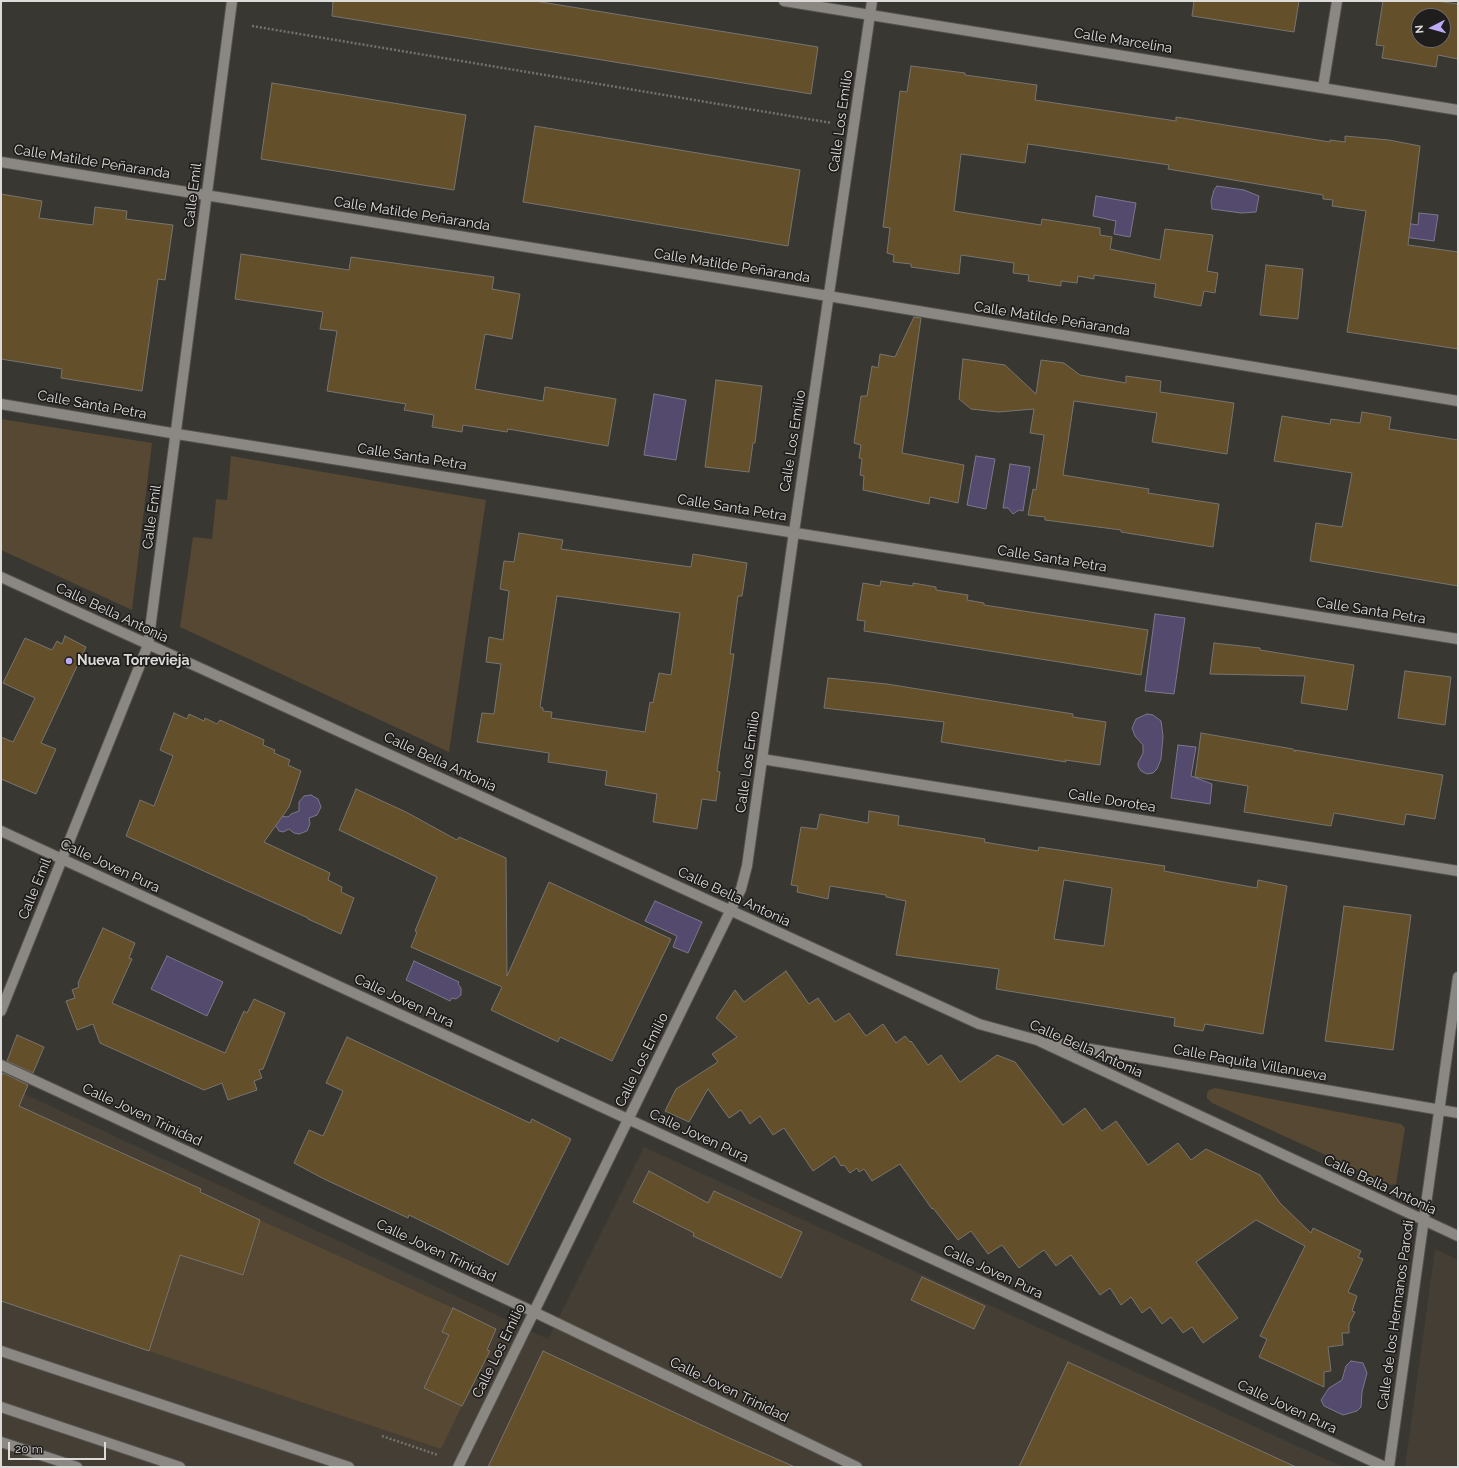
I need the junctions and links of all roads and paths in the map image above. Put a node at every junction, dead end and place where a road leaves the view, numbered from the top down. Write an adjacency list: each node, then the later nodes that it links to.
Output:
1 (232, 1): 6 (street, Calle Emil)
2 (784, 1): 5 (street, Calle Marcelina)
3 (872, 1): 5 (street, Calle Los Emilio)
4 (1336, 1): 7 (street)
5 (870, 14): 7 (street, Calle Marcelina); 9 (street, Calle Los Emilio)
6 (229, 22): 9 (path); 11 (street, Calle Emil)
7 (1323, 87): 8 (street, Calle Marcelina)
8 (1458, 110)
9 (855, 127): 12 (street, Calle Los Emilio)
10 (1, 162): 11 (street, Calle Matilde Peñaranda)
11 (207, 195): 12 (street, Calle Matilde Peñaranda); 15 (street, Calle Emil)
12 (830, 297): 13 (street, Calle Matilde Peñaranda); 16 (street, Calle Los Emilio)
13 (1458, 401)
14 (1, 404): 15 (street, Calle Santa Petra)
15 (177, 434): 16 (street, Calle Santa Petra); 19 (street, Calle Emil)
16 (794, 532): 18 (street, Calle Santa Petra); 20 (street, Calle Los Emilio)
17 (1, 577): 19 (street, Calle Bella Antonia)
18 (1458, 639)
19 (148, 645): 22 (street, Calle Emil); 24 (street, Calle Bella Antonia)
20 (762, 758): 23 (street, Calle Dorotea); 24 (street, Calle Los Emilio)
21 (1, 831): 22 (street, Calle Joven Pura)
22 (62, 859): 26 (street, Calle Emil); 31 (street, Calle Joven Pura)
23 (1458, 871)
24 (730, 911): 27 (street, Calle Bella Antonia); 31 (street, Calle Los Emilio)
25 (1458, 977): 29 (street, Calle de los Hermanos Parodi)
26 (1, 1011)
27 (1037, 1040): 29 (street, Calle Paquita Villanueva); 32 (street, Calle Bella Antonia)
28 (1, 1065): 34 (street, Calle Joven Trinidad)
29 (1439, 1110): 30 (street, Calle Paquita Villanueva); 32 (street, Calle de los Hermanos Parodi)
30 (1458, 1113)
31 (628, 1120): 34 (street, Calle Los Emilio); 45 (street, Calle Joven Pura)
32 (1424, 1220): 33 (street, Calle Bella Antonia); 46 (street, Calle de los Hermanos Parodi)
33 (1458, 1236)
34 (534, 1312): 43 (street, Calle Los Emilio); 44 (street, Calle Joven Trinidad)
35 (1, 1351): 42 (street)
36 (1, 1407): 41 (street)
37 (382, 1436): 39 (path)
38 (1, 1442): 40 (street)
39 (441, 1456)
40 (77, 1467)
41 (180, 1467)
42 (349, 1467)
43 (458, 1467)
44 (857, 1467)
45 (1385, 1467)
46 (1389, 1467)

